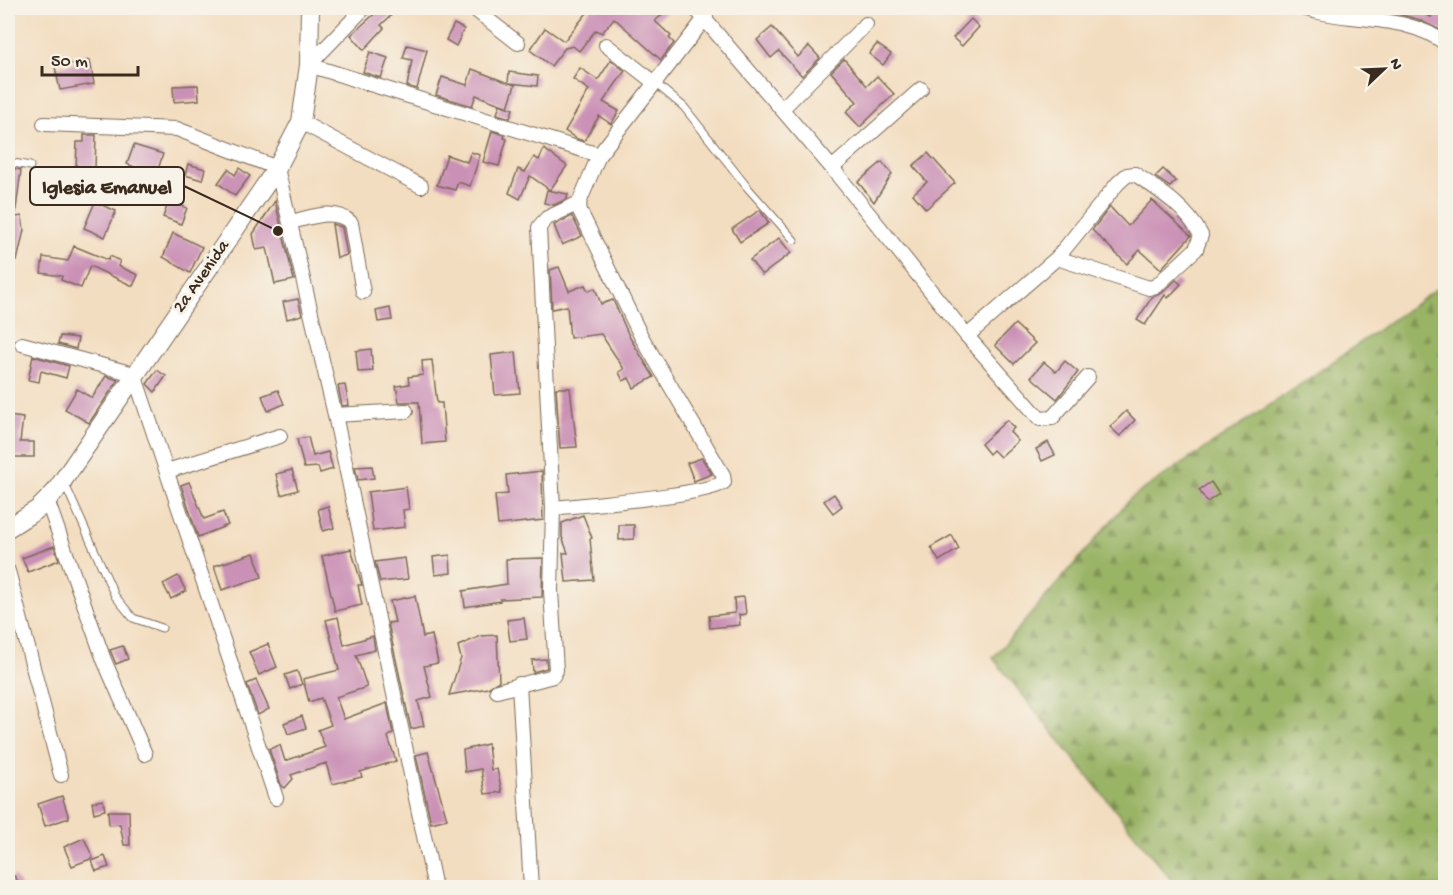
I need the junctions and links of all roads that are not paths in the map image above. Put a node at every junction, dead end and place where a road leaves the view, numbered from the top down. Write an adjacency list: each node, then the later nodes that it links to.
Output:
1 (310, 8): 10 (street, 2a Avenida)
2 (364, 8): 10 (street)
3 (474, 8): 7 (street)
4 (1303, 8): 8 (street)
5 (700, 12): 11 (street); 13 (street)
6 (866, 24): 13 (street)
7 (518, 43)
8 (1446, 44)
9 (606, 45): 11 (street)
10 (309, 65): 14 (street, 2a Avenida); 16 (street)
11 (656, 83): 16 (street); 24 (lane)
12 (921, 89): 20 (street)
13 (782, 109): 20 (street)
14 (301, 122): 19 (street, 2a Avenida); 21 (street)
15 (44, 124): 19 (street)
16 (599, 155): 22 (street)
17 (8, 162): 18 (lane)
18 (30, 166)
19 (278, 168): 23 (street); 29 (street, 2a Avenida)
20 (832, 168): 27 (street)
21 (421, 186)
22 (579, 203): 37 (street); 37 (street)
23 (290, 222): 26 (street); 32 (street)
24 (794, 240)
25 (1057, 258): 25 (street); 27 (street)
26 (363, 292)
27 (967, 336): 30 (street)
28 (22, 344): 29 (street)
29 (134, 374): 34 (street); 35 (street, 2a Avenida)
30 (1088, 377)
31 (406, 411): 32 (street)
32 (335, 415): 46 (street)
33 (280, 436): 34 (street)
34 (167, 471): 45 (street)
35 (63, 480): 36 (street, 2a Avenida); 40 (lane)
36 (47, 500): 38 (street, 2a Avenida); 43 (street)
37 (553, 508): 41 (street)
38 (8, 528)
39 (8, 571): 44 (street)
40 (162, 628)
41 (519, 684): 42 (street); 47 (street)
42 (497, 691)
43 (145, 754)
44 (61, 775)
45 (276, 798)
46 (435, 888)
47 (531, 888)

